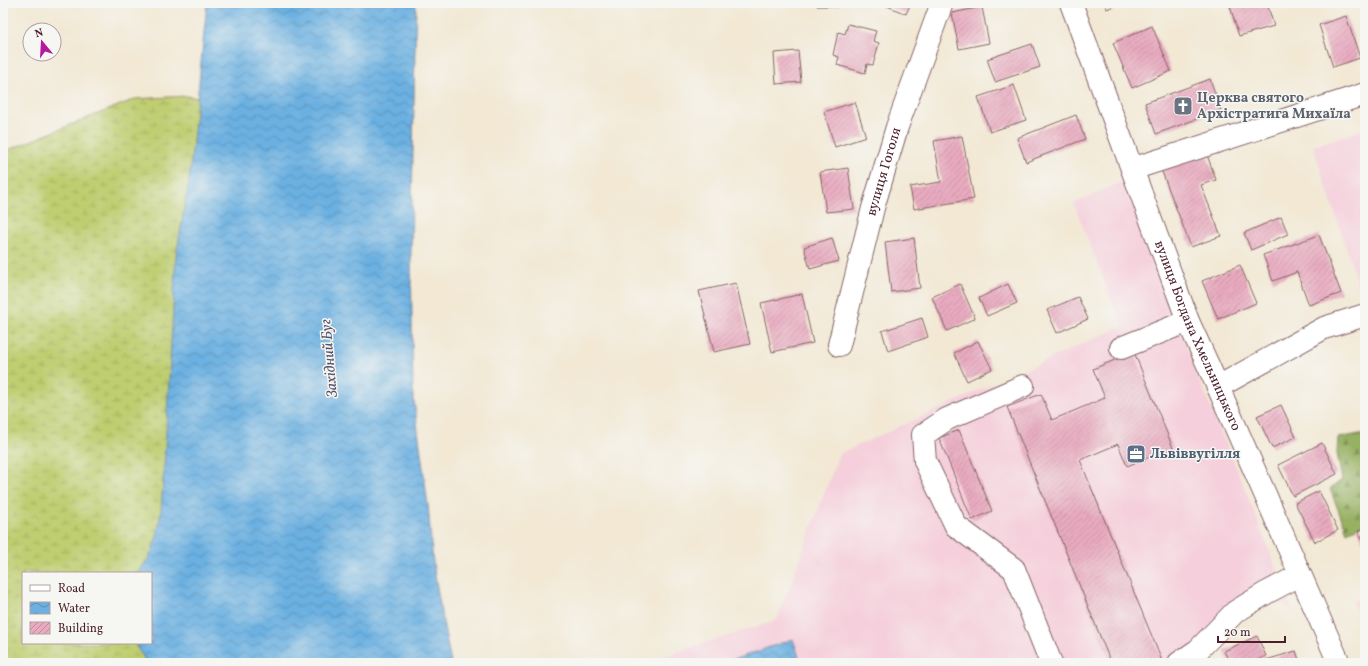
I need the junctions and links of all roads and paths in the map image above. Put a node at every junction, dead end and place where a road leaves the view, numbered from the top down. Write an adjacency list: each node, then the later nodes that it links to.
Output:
1 (942, 3): 7 (street, вулиця Гоголя)
2 (1071, 3): 4 (street, вулиця Богдана Хмельницького)
3 (1365, 94): 4 (street)
4 (1132, 169): 6 (street, вулиця Богдана Хмельницького)
5 (1365, 315): 10 (street)
6 (1188, 321): 8 (street); 10 (street, вулиця Богдана Хмельницького)
7 (839, 345)
8 (1121, 348)
9 (1023, 386): 12 (street)
10 (1218, 387): 11 (street, вулиця Богдана Хмельницького)
11 (1300, 576): 13 (street); 14 (street, вулиця Богдана Хмельницького)
12 (1051, 663)
13 (1178, 663)
14 (1338, 663)

